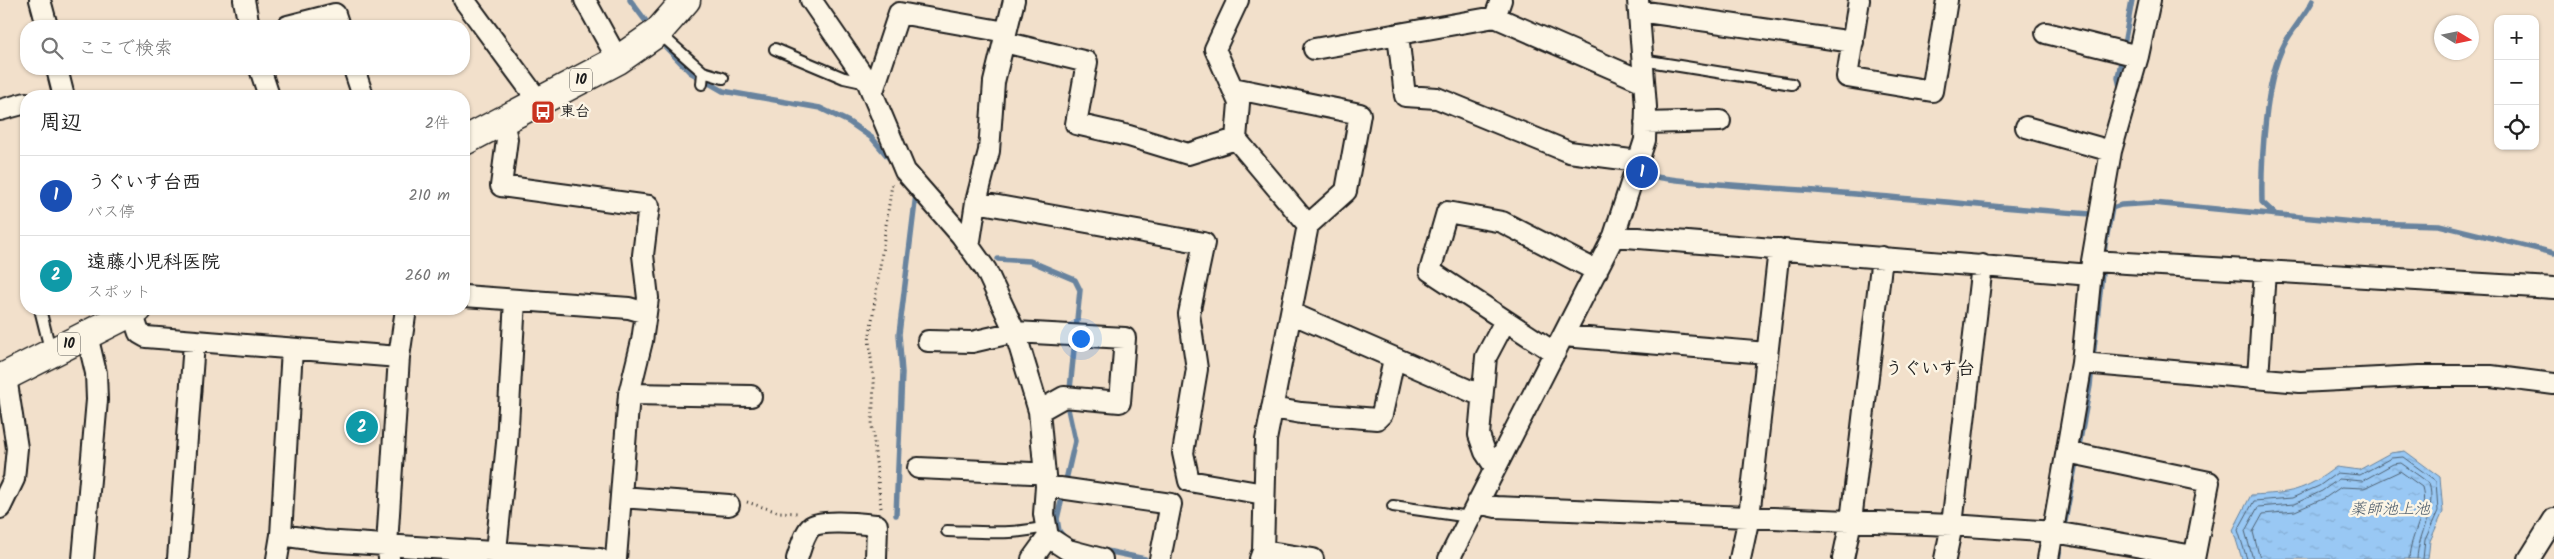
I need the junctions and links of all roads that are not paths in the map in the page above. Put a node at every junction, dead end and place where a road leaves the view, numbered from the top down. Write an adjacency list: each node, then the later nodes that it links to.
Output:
1 (40, 0): 15 (street)
2 (244, 0): 16 (street)
3 (464, 0): 41 (street)
4 (585, 0): 26 (street)
5 (686, 0): 18 (main road, 10)
6 (811, 0): 36 (street)
7 (1014, 0): 21 (street)
8 (1860, 0): 22 (street)
9 (1947, 0): 22 (street)
10 (2150, 0): 25 (street)
11 (1233, 1): 37 (street)
12 (1639, 5): 22 (street); 27 (street)
13 (1498, 8): 20 (street); 33 (street)
14 (340, 14): 17 (street)
15 (45, 20)
16 (249, 20)
17 (314, 20)
18 (658, 32): 26 (main road, 10); 28 (lane)
19 (2046, 33): 25 (street)
20 (1398, 34): 24 (street); 51 (street)
21 (1005, 37): 36 (street); 49 (street); 52 (street)
22 (1853, 42)
23 (775, 49): 36 (lane)
24 (1314, 49)
25 (2138, 56): 50 (street)
26 (618, 60): 41 (main road, 10)
27 (1642, 60): 33 (street); 35 (lane)
28 (703, 72): 32 (lane); 34 (lane)
29 (58, 75): 38 (street)
30 (262, 75): 39 (street)
31 (356, 75): 40 (street)
32 (723, 78)
33 (1644, 82): 46 (street)
34 (702, 84)
35 (1792, 84)
36 (871, 87): 55 (street)
37 (1233, 88): 49 (street); 53 (street)
38 (59, 90)
39 (267, 90)
40 (361, 90)
41 (540, 103): 45 (main road, 10)
42 (20, 105): 43 (street)
43 (0, 110)
44 (1720, 121): 46 (street)
45 (502, 122): 48 (main road, 10); 66 (street)
46 (1645, 123): 51 (street)
47 (2026, 127): 50 (street)
48 (470, 138)
49 (1236, 139): 53 (street)
50 (2111, 151): 59 (street)
51 (1638, 161): 54 (street)
52 (976, 202): 55 (street); 95 (street)
53 (1308, 225): 65 (street)
54 (1614, 236): 56 (street); 60 (street)
55 (969, 247): 72 (street)
56 (1779, 248): 57 (street); 78 (street)
57 (1882, 257): 58 (street); 103 (street)
58 (1982, 265): 59 (street); 104 (street)
59 (2097, 265): 61 (street); 82 (street)
60 (1597, 271): 71 (street); 76 (street)
61 (2265, 271): 62 (street); 84 (street)
62 (2554, 288)
63 (470, 296): 64 (street)
64 (515, 300): 66 (street); 109 (street)
65 (1291, 312): 81 (street); 89 (street)
66 (646, 313): 86 (street)
67 (41, 315): 79 (lane)
68 (124, 315): 73 (main road, 10)
69 (135, 315): 75 (street)
70 (405, 315): 80 (street)
71 (1505, 320): 76 (street); 88 (street)
72 (1015, 332): 74 (street); 90 (street); 90 (street)
73 (86, 335): 79 (main road, 10); 113 (street)
74 (928, 341)
75 (194, 343): 77 (street); 114 (street)
76 (1560, 344): 78 (street); 92 (street)
77 (292, 349): 80 (street); 108 (street)
78 (1768, 353): 101 (street)
79 (51, 354): 83 (main road, 10)
80 (398, 357): 110 (street)
81 (1394, 359): 88 (street); 89 (street)
82 (2090, 363): 84 (street); 91 (street)
83 (3, 378): 99 (street)
84 (2258, 378): 85 (street)
85 (2554, 384)
86 (628, 394): 87 (street); 96 (street)
87 (751, 396)
88 (1482, 396): 92 (street)
89 (1272, 408): 95 (street)
90 (1039, 411): 94 (street)
91 (2075, 454): 107 (street); 112 (street)
92 (1495, 467): 100 (street)
93 (918, 468): 94 (street)
94 (1045, 479): 106 (street); 122 (street)
95 (1264, 494): 111 (street)
96 (621, 497): 97 (street); 117 (street)
97 (728, 505)
98 (1393, 506): 100 (lane)
99 (0, 508)
100 (1474, 510): 101 (street); 124 (street)
101 (1749, 517): 103 (street); 125 (street)
102 (2554, 519): 129 (street)
103 (1852, 521): 104 (street); 126 (street)
104 (1952, 525): 107 (street); 127 (street)
105 (947, 531): 106 (lane)
106 (1047, 532): 120 (street); 121 (street)
107 (2060, 533): 112 (street); 128 (street)
108 (281, 535): 110 (street); 115 (street)
109 (496, 551): 110 (street); 116 (street)
110 (388, 552)
111 (1261, 555): 123 (street)
112 (2194, 557)
113 (83, 559)
114 (178, 559)
115 (277, 559)
116 (600, 559)
117 (616, 559)
118 (797, 559): 119 (street)
119 (876, 559)
120 (1032, 559)
121 (1102, 559)
122 (1160, 559)
123 (1313, 559)
124 (1449, 559)
125 (1740, 559)
126 (1843, 559)
127 (1945, 559)
128 (2048, 559)
129 (2529, 559)

